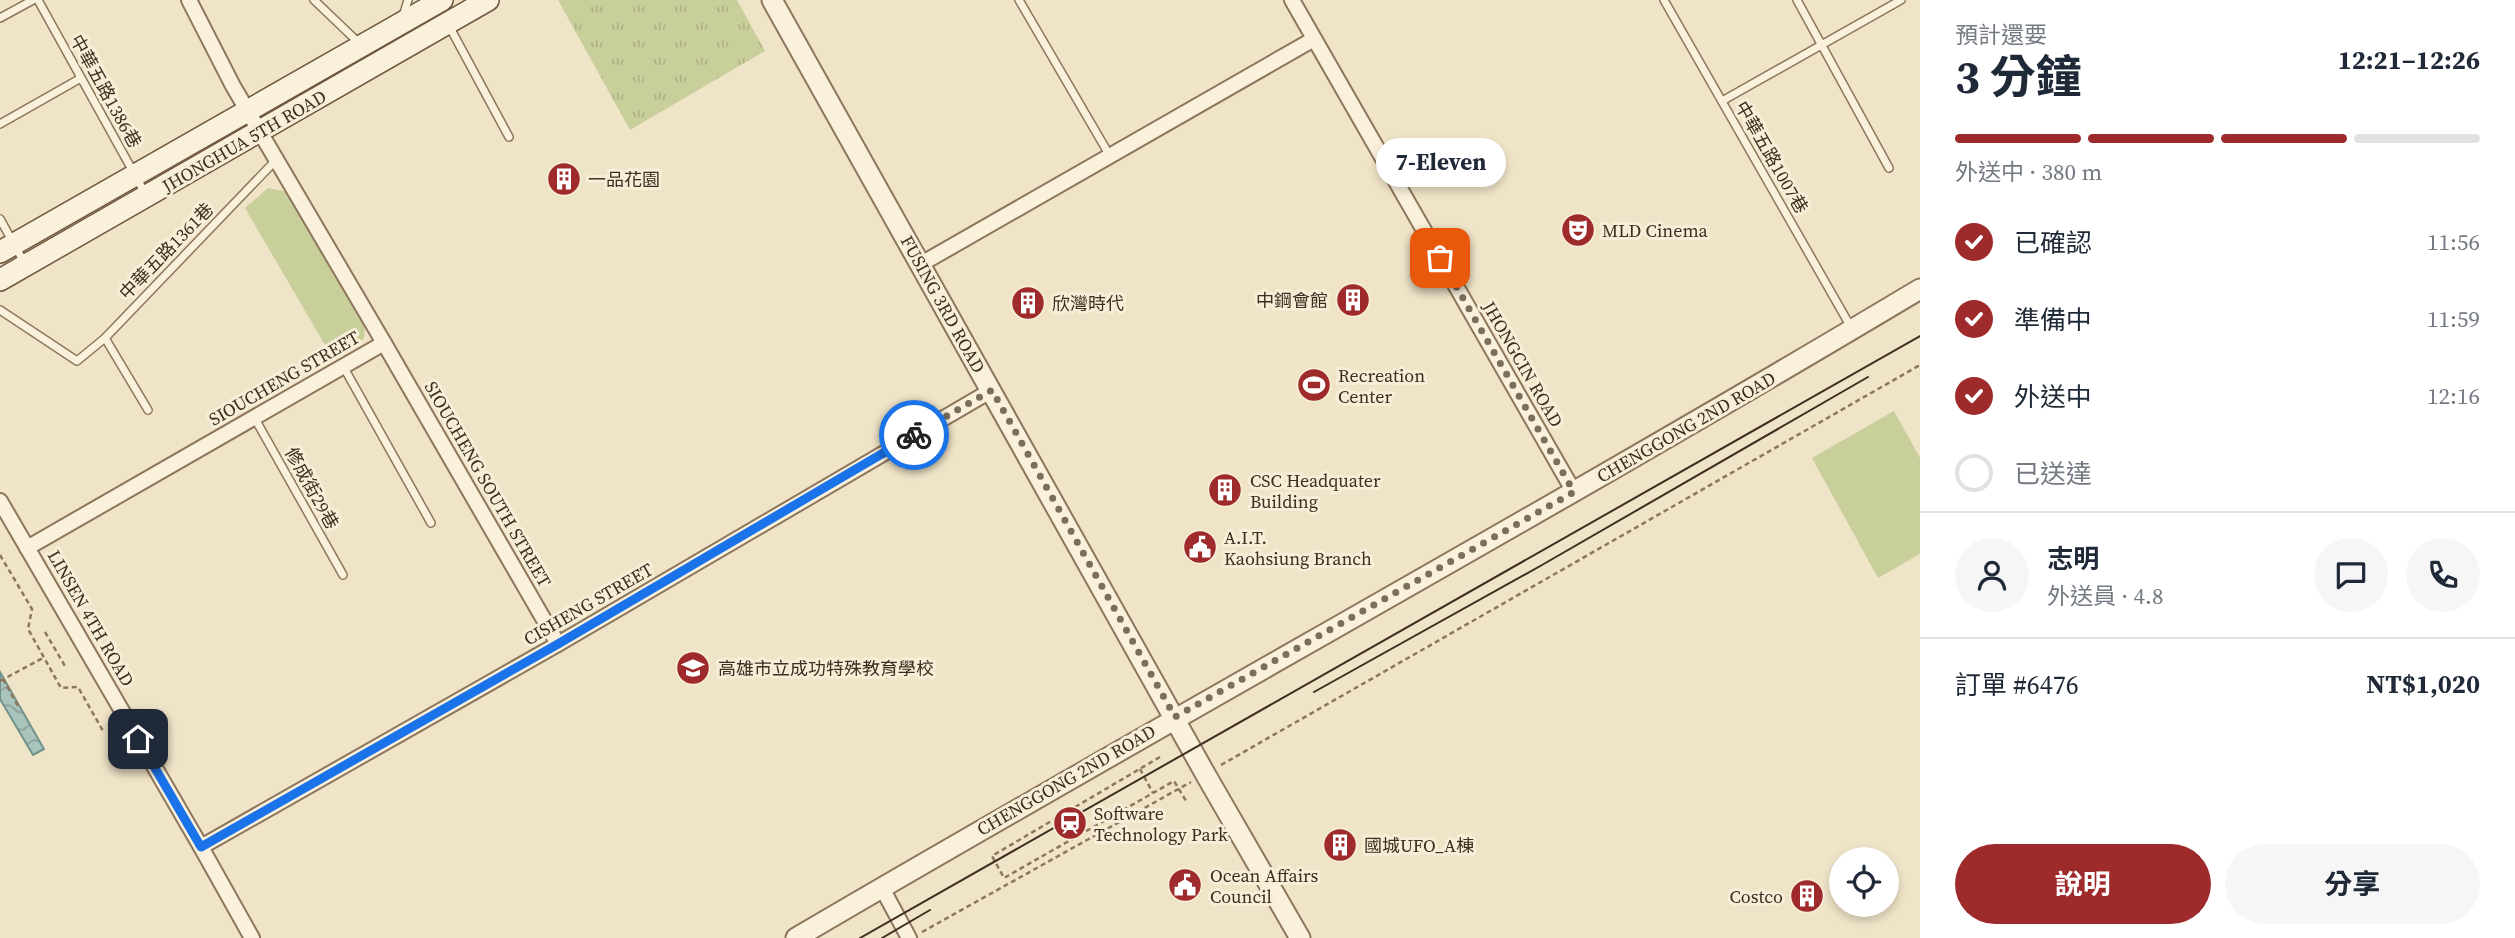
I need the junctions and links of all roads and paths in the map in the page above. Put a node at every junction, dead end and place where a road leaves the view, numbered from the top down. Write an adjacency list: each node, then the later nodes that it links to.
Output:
1 (35, 0): 13 (lane); 19 (lane, 中華五路1386巷)
2 (189, 0): 21 (street, SIOUCHENG STREET)
3 (314, 0): 17 (lane)
4 (408, 0): 15 (lane)
5 (442, 0): 15 (main road, JHONGHUA 5TH ROAD)
6 (488, 0): 14 (main road, JHONGHUA 5TH ROAD)
7 (772, 0): 32 (street, FUSING 3RD ROAD)
8 (1019, 0): 25 (lane)
9 (1292, 0): 16 (street, JHONGCIN ROAD)
10 (1664, 0): 20 (lane, 中華五路1007巷)
11 (1797, 0): 18 (lane)
12 (1901, 0): 18 (lane)
13 (0, 18)
14 (447, 23): 23 (main road, JHONGHUA 5TH ROAD); 24 (lane)
15 (401, 24): 17 (main road, JHONGHUA 5TH ROAD)
16 (1314, 39): 25 (street); 45 (street, JHONGCIN ROAD)
17 (362, 46): 21 (main road, JHONGHUA 5TH ROAD)
18 (1822, 46): 20 (lane); 27 (lane)
19 (81, 78): 22 (lane); 28 (lane, 中華五路1386巷)
20 (1722, 101): 37 (lane, 中華五路1007巷)
21 (249, 112): 23 (street, SIOUCHENG STREET); 28 (main road, JHONGHUA 5TH ROAD)
22 (0, 124)
23 (261, 132): 26 (street, SIOUCHENG STREET); 29 (main road, JHONGHUA 5TH ROAD)
24 (509, 137)
25 (1110, 156): 32 (street)
26 (276, 160): 38 (lane, 中華五路1361巷); 39 (street, SIOUCHENG STREET)
27 (1889, 168)
28 (136, 176): 29 (lane, 中華五路1386巷); 31 (main road, JHONGHUA 5TH ROAD)
29 (147, 197): 33 (main road, JHONGHUA 5TH ROAD)
30 (0, 219): 31 (lane)
31 (7, 248): 33 (lane)
32 (921, 264): 42 (street, FUSING 3RD ROAD)
33 (26, 266): 34 (main road, JHONGHUA 5TH ROAD)
34 (0, 281)
35 (1920, 289): 37 (street, CHENGGONG 2ND ROAD)
36 (0, 310): 38 (lane, 中華五路1361巷)
37 (1852, 329): 45 (street, CHENGGONG 2ND ROAD)
38 (104, 338): 43 (lane)
39 (384, 343): 41 (street, SIOUCHENG STREET); 52 (street, SIOUCHENG SOUTH STREET)
40 (1920, 365): 59 (path)
41 (343, 366): 44 (street, SIOUCHENG STREET); 47 (lane)
42 (992, 390): 52 (street, CISHENG STREET); 57 (street, FUSING 3RD ROAD)
43 (148, 410)
44 (254, 418): 48 (street, SIOUCHENG STREET); 50 (lane, 修成街29巷)
45 (1574, 492): 57 (street, CHENGGONG 2ND ROAD)
46 (0, 501): 48 (street, LINSEN 4TH ROAD)
47 (430, 523)
48 (27, 548): 65 (street, LINSEN 4TH ROAD)
49 (0, 555): 53 (path)
50 (343, 575)
51 (45, 632): 54 (path)
52 (558, 644): 65 (street, CISHENG STREET)
53 (44, 657): 55 (path); 58 (path)
54 (65, 666)
55 (1, 680): 56 (path)
56 (18, 706)
57 (1175, 717): 66 (street, CHENGGONG 2ND ROAD); 70 (street, FUSING 3RD ROAD)
58 (103, 731)
59 (1240, 755)
60 (1160, 757): 61 (path)
61 (1140, 769): 63 (path); 63 (path)
62 (1179, 789): 63 (path); 64 (path); 67 (path)
63 (1153, 793)
64 (1185, 801)
65 (201, 847): 68 (street, LINSEN 4TH ROAD)
66 (882, 888): 67 (street); 69 (street, CHENGGONG 2ND ROAD)
67 (915, 935)
68 (252, 938)
69 (796, 938)
70 (1300, 938)

